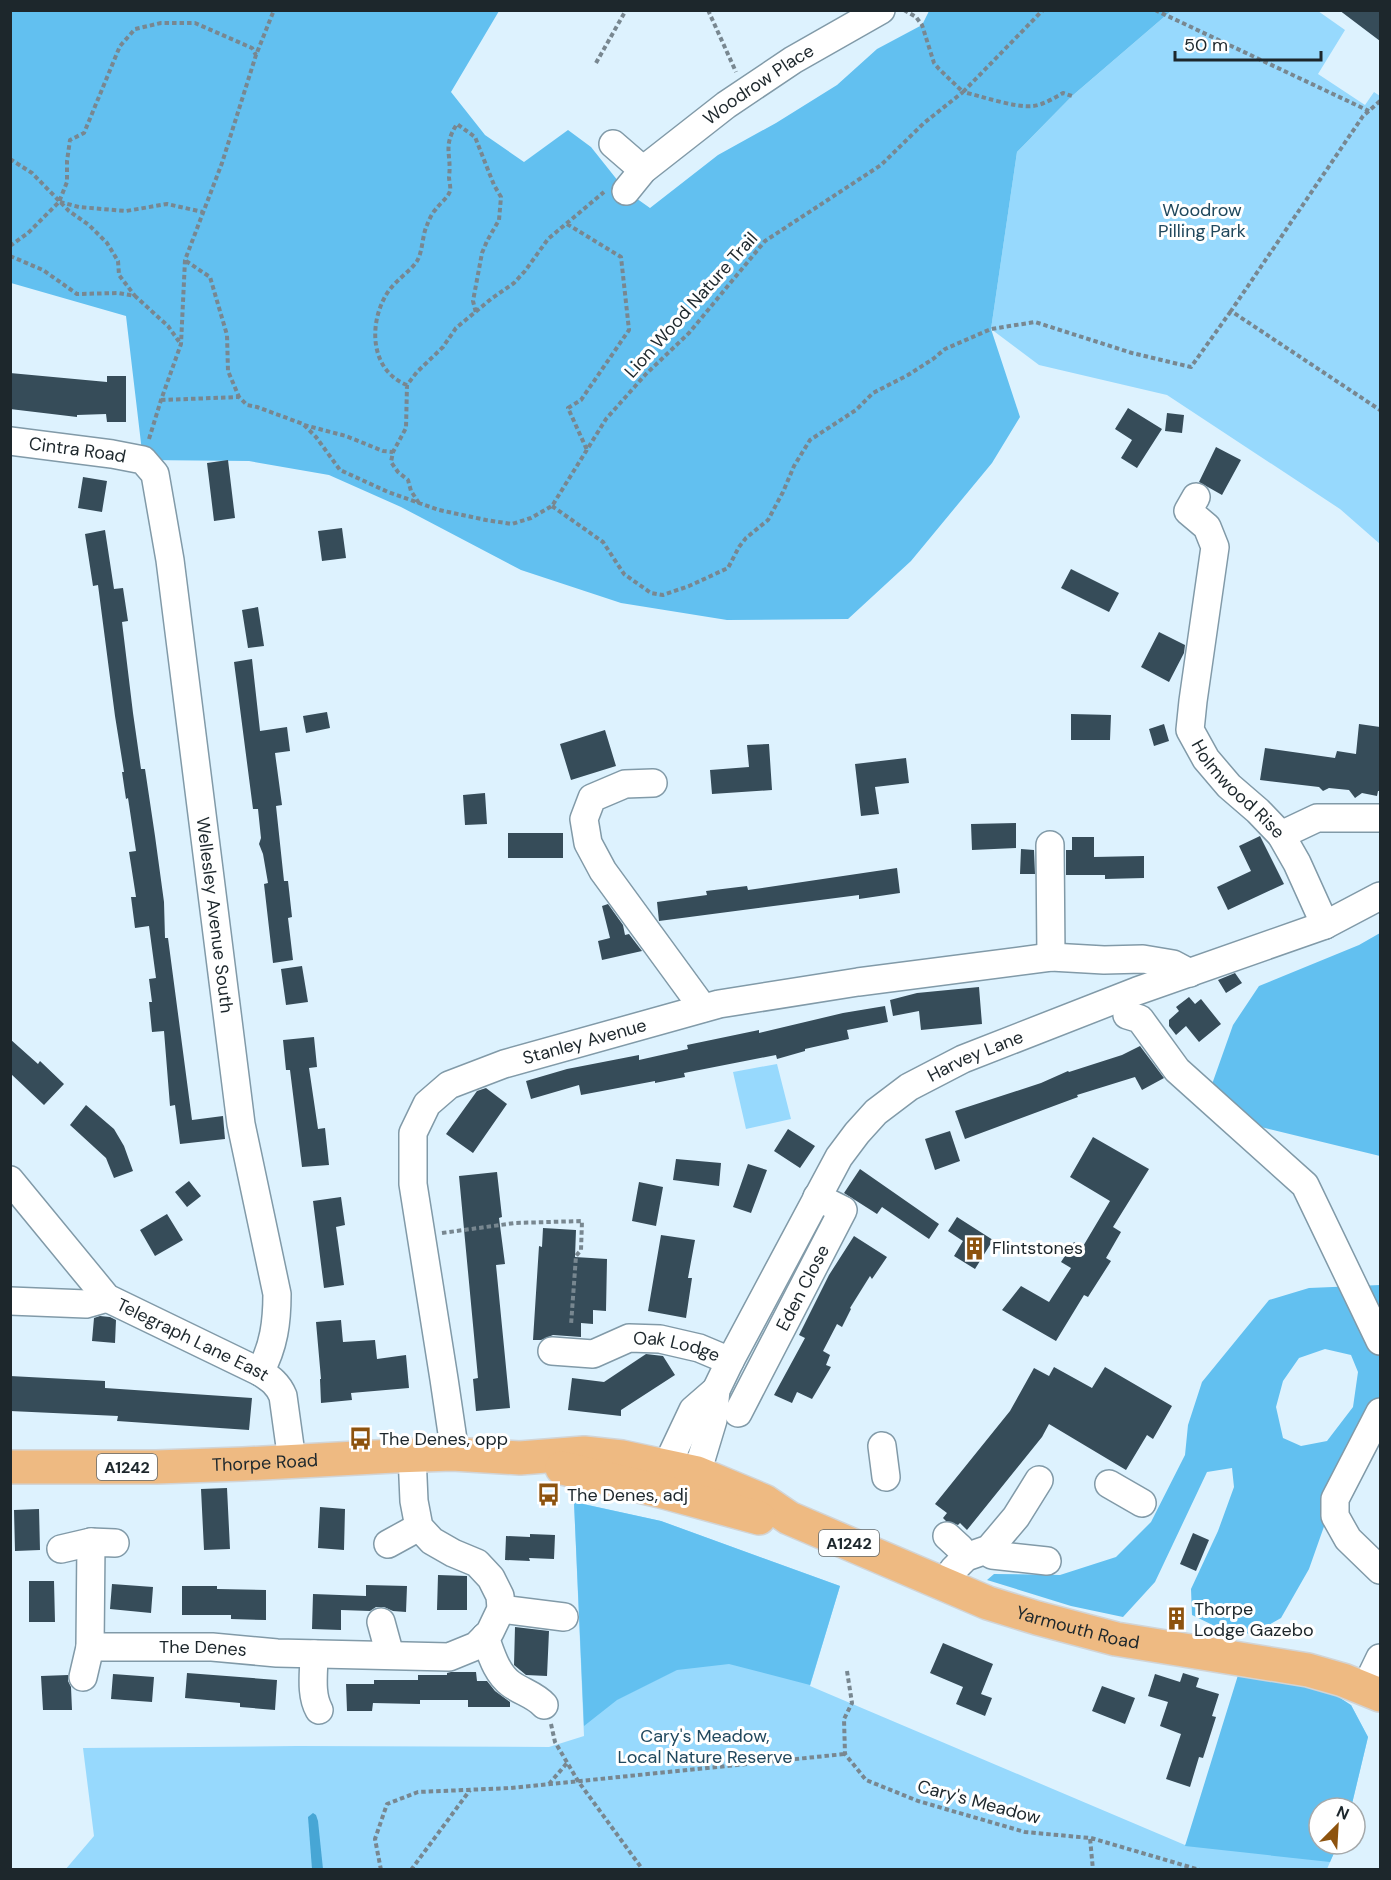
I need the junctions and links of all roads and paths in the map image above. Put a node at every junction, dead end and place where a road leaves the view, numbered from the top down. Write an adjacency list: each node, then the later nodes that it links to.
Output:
1 (274, 10): 8 (path)
2 (626, 10): 9 (path)
3 (708, 10): 10 (path)
4 (881, 10): 10 (street, Woodrow Place)
5 (904, 10): 11 (path)
6 (1042, 10): 11 (path, Lion Wood Nature Trail)
7 (1155, 10): 14 (path)
8 (256, 55): 19 (path); 20 (path)
9 (596, 63)
10 (745, 92): 17 (street, Woodrow Place)
11 (963, 92): 12 (path); 35 (path, Lion Wood Nature Trail)
12 (1072, 96)
13 (1380, 101): 14 (path)
14 (1369, 111): 26 (path)
15 (613, 144): 17 (street)
16 (10, 159): 19 (path)
17 (643, 170): 18 (street, Woodrow Place)
18 (626, 191): 21 (path)
19 (59, 201): 20 (path); 22 (path); 25 (path)
20 (203, 212): 24 (path)
21 (567, 224): 27 (path); 35 (path)
22 (10, 246)
23 (10, 256): 25 (path)
24 (185, 260): 28 (path); 30 (path)
25 (135, 296): 28 (path)
26 (1231, 311): 32 (path); 39 (path)
27 (476, 313): 29 (path); 29 (path)
28 (181, 344): 31 (path)
29 (407, 385): 36 (path)
30 (239, 398): 31 (path); 33 (path)
31 (161, 400): 37 (path)
32 (1380, 410)
33 (303, 424): 36 (path); 38 (path)
34 (10, 441): 37 (street, Cintra Road)
35 (587, 450): 39 (path, Lion Wood Nature Trail)
36 (393, 452): 38 (path)
37 (143, 460): 61 (street, Wellesley Avenue South)
38 (420, 504): 39 (path)
39 (552, 506)
40 (1188, 512): 43 (street, Holmwood Rise)
41 (653, 783): 51 (street)
42 (1380, 818): 43 (street)
43 (1281, 835): 46 (street, Holmwood Rise)
44 (1050, 845): 47 (street)
45 (1380, 897): 46 (street, Harvey Lane)
46 (1325, 925): 49 (street, Harvey Lane)
47 (1051, 957): 48 (street, Stanley Avenue); 51 (street, Stanley Avenue)
48 (1104, 960): 49 (street, Stanley Avenue); 50 (street)
49 (1190, 973): 50 (street, Harvey Lane)
50 (1132, 1003): 53 (street, Harvey Lane); 58 (street)
51 (703, 1008): 54 (street, Stanley Avenue)
52 (10, 1180): 55 (street, Telegraph Lane East)
53 (817, 1197): 60 (street, Harvey Lane); 62 (street, Eden Close)
54 (421, 1237): 57 (path); 66 (street, Stanley Avenue)
55 (107, 1298): 56 (street); 61 (street, Telegraph Lane East)
56 (10, 1301)
57 (571, 1325)
58 (1380, 1341)
59 (552, 1351): 60 (street, Oak Lodge)
60 (730, 1361): 71 (street, Harvey Lane)
61 (260, 1372): 67 (street, Telegraph Lane East)
62 (753, 1402)
63 (1380, 1412): 80 (street)
64 (882, 1446): 69 (street)
65 (412, 1455): 66 (main road, Thorpe Road / A1242); 67 (main road, Thorpe Road / A1242); 74 (street)
66 (452, 1455): 71 (main road, Thorpe Road / A1242)
67 (292, 1461): 68 (main road, Thorpe Road / A1242)
68 (10, 1467)
69 (886, 1477)
70 (1039, 1480): 78 (street)
71 (678, 1482): 81 (main road, Yarmouth Road / A1242)
72 (1109, 1484): 73 (street)
73 (1142, 1503)
74 (418, 1527): 76 (street); 82 (street)
75 (947, 1536): 78 (street)
76 (388, 1544)
77 (61, 1549): 86 (street)
78 (977, 1553): 79 (street); 81 (street)
79 (1047, 1561)
80 (1380, 1570)
81 (950, 1587): 92 (main road, Yarmouth Road / A1242)
82 (501, 1609): 83 (street); 85 (street, The Denes)
83 (564, 1617)
84 (381, 1622): 88 (street)
85 (485, 1637): 88 (street, The Denes); 93 (street)
86 (90, 1647): 87 (street, The Denes); 91 (street)
87 (314, 1654): 88 (street, The Denes); 94 (street)
88 (390, 1655)
89 (1380, 1658): 92 (street)
90 (847, 1671): 95 (path)
91 (83, 1677)
92 (1373, 1692)
93 (544, 1705): 96 (path)
94 (319, 1710)
95 (845, 1754): 97 (path); 100 (path, Cary's Meadow)
96 (567, 1762): 97 (path); 98 (path)
97 (578, 1781): 98 (path); 103 (path)
98 (549, 1784): 99 (path)
99 (470, 1790): 101 (path); 102 (path)
100 (1090, 1838): 104 (path); 105 (path, Cary's Meadow)
101 (381, 1869)
102 (411, 1869)
103 (643, 1869)
104 (1093, 1869)
105 (1200, 1869)

